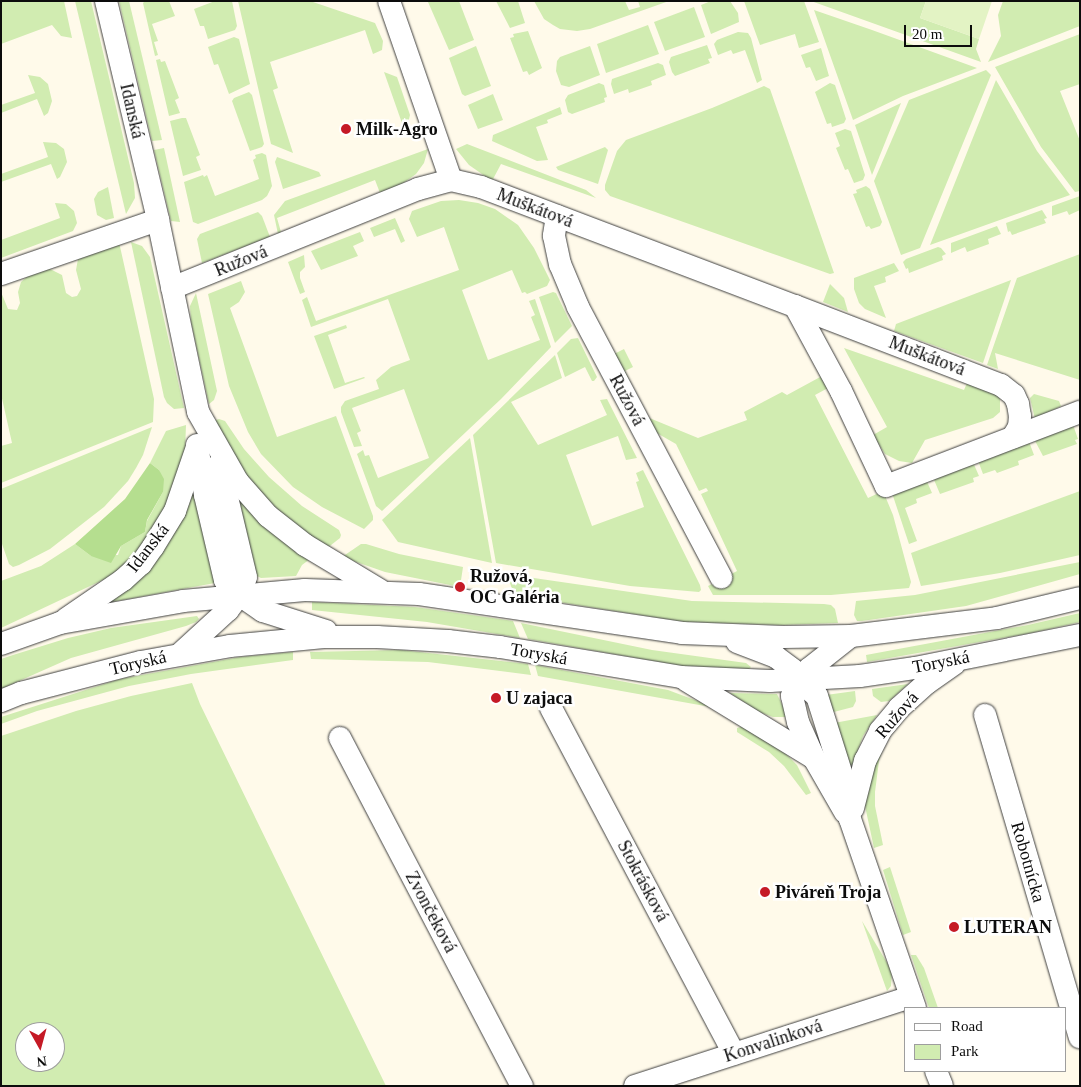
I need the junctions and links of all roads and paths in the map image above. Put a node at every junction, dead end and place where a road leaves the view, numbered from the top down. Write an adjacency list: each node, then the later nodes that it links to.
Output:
1 (106, 1): 5 (street, Idanská)
2 (389, 1): 3 (street)
3 (451, 180): 4 (street, Muškátová); 7 (street, Ružová)
4 (557, 216): 8 (street, Muškátová); 12 (street, Ružová)
5 (158, 220): 6 (street); 7 (street, Idanská)
6 (1, 274)
7 (172, 288): 11 (street, Idanská)
8 (796, 306): 10 (street, Muškátová); 10 (street)
9 (1080, 412): 10 (street)
10 (1013, 437)
11 (205, 443): 13 (street); 14 (street, Idanská); 16 (street, Idanská)
12 (722, 577)
13 (383, 592): 14 (street, Toryská); 18 (street, Toryská)
14 (240, 594): 16 (street, Toryská); 20 (street, Idanská); 22 (street)
15 (1080, 598): 19 (street, Toryská)
16 (60, 623): 21 (street, Toryská)
17 (1080, 635): 23 (street, Toryská)
18 (722, 636): 19 (street, Toryská); 25 (street)
19 (851, 636): 25 (street)
20 (349, 637): 22 (street, Toryská); 24 (street, Toryská)
21 (1, 644)
22 (179, 654): 26 (street, Toryská)
23 (962, 659): 25 (street, Toryská); 31 (street, Ružová)
24 (681, 677): 25 (street, Toryská); 30 (street)
25 (800, 681): 30 (street); 31 (street)
26 (1, 701)
27 (551, 708): 34 (street, Stokrásková)
28 (984, 715): 33 (street, Robotnícka)
29 (340, 738): 36 (street, Zvončeková)
30 (814, 758): 31 (street)
31 (850, 819): 32 (street)
32 (913, 1002): 34 (street, Konvalinková)
33 (1080, 1037)
34 (734, 1054): 37 (street, Konvalinková)
35 (936, 1072): 38 (street)
36 (522, 1086)
37 (635, 1086)
38 (942, 1086)

